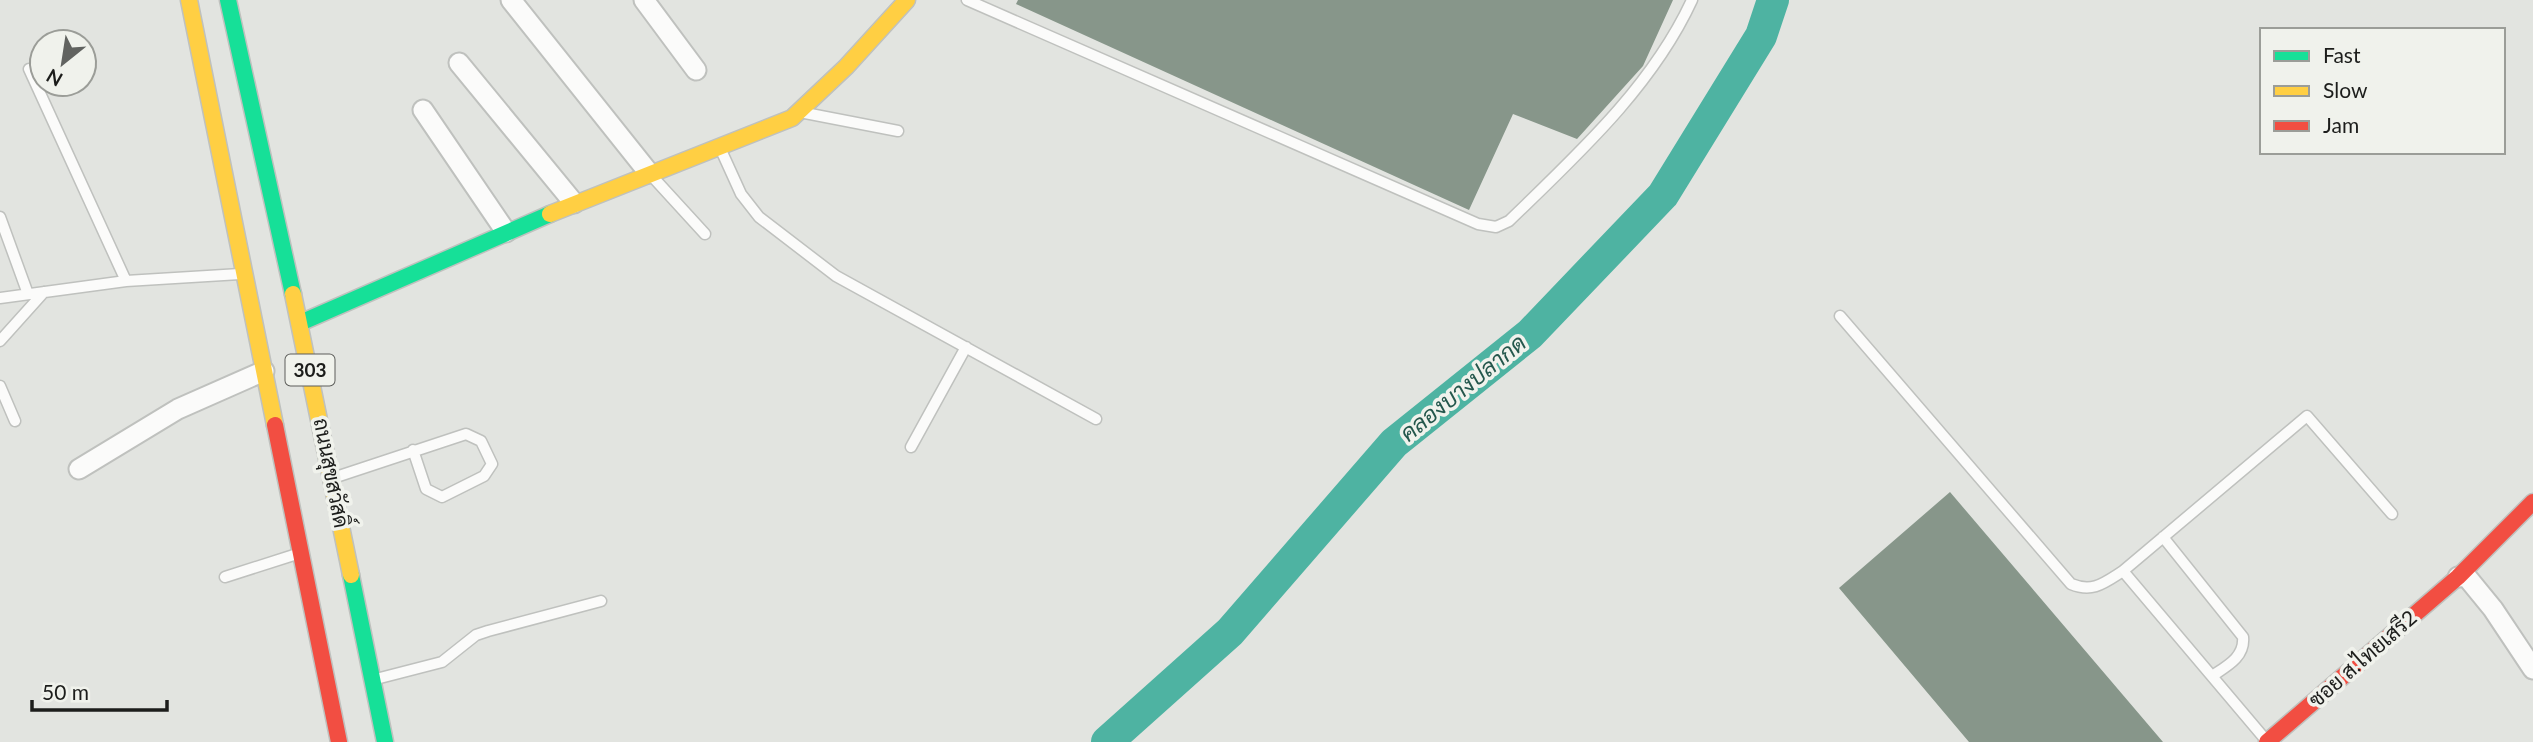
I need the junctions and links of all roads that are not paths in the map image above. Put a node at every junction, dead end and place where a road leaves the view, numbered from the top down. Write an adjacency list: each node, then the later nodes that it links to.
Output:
1 (189, 0): 20 (main road, 303)
2 (228, 0): 26 (main road, ถนนสุขสวัสดิ์ / 303)
3 (511, 0): 15 (street)
4 (644, 0): 9 (street)
5 (907, 0): 12 (main road)
6 (1692, 0): 7 (lane)
7 (972, 1)
8 (459, 63): 16 (street)
9 (696, 70)
10 (42, 98): 21 (lane)
11 (423, 110): 18 (street)
12 (801, 112): 13 (lane); 14 (main road)
13 (898, 131)
14 (719, 146): 15 (main road); 28 (lane)
15 (649, 173): 16 (main road); 19 (lane)
16 (574, 203): 18 (main road)
17 (0, 217): 23 (lane)
18 (506, 232): 26 (main road)
19 (705, 234)
20 (244, 274): 21 (lane); 29 (main road, 303)
21 (126, 281): 22 (lane)
22 (45, 292): 23 (lane); 27 (lane)
23 (28, 295): 24 (lane)
24 (0, 298)
25 (1840, 316): 41 (lane)
26 (300, 323): 36 (main road, ถนนสุขสวัสดิ์ / 303)
27 (0, 341)
28 (966, 347): 31 (lane); 33 (lane)
29 (264, 371): 35 (street); 40 (main road, 303)
30 (0, 386): 32 (lane)
31 (1096, 419)
32 (15, 421)
33 (911, 447)
34 (414, 450): 34 (lane); 36 (lane)
35 (79, 470)
36 (332, 479): 47 (main road, ถนนสุขสวัสดิ์ / 303)
37 (2533, 502): 43 (main road, ซอย ส.ไทยเสรี2)
38 (2392, 514): 39 (lane)
39 (2163, 537): 41 (lane); 46 (lane)
40 (301, 553): 42 (lane); 48 (main road, 303)
41 (2123, 571): 46 (lane)
42 (225, 577)
43 (2458, 577): 45 (street); 50 (main road, ซอย ส.ไทยเสรี2)
44 (601, 601): 47 (lane)
45 (2533, 669)
46 (2212, 676): 50 (lane)
47 (372, 680): 49 (main road, ถนนสุขสวัสดิ์ / 303)
48 (339, 742)
49 (385, 742)
50 (2267, 742)

